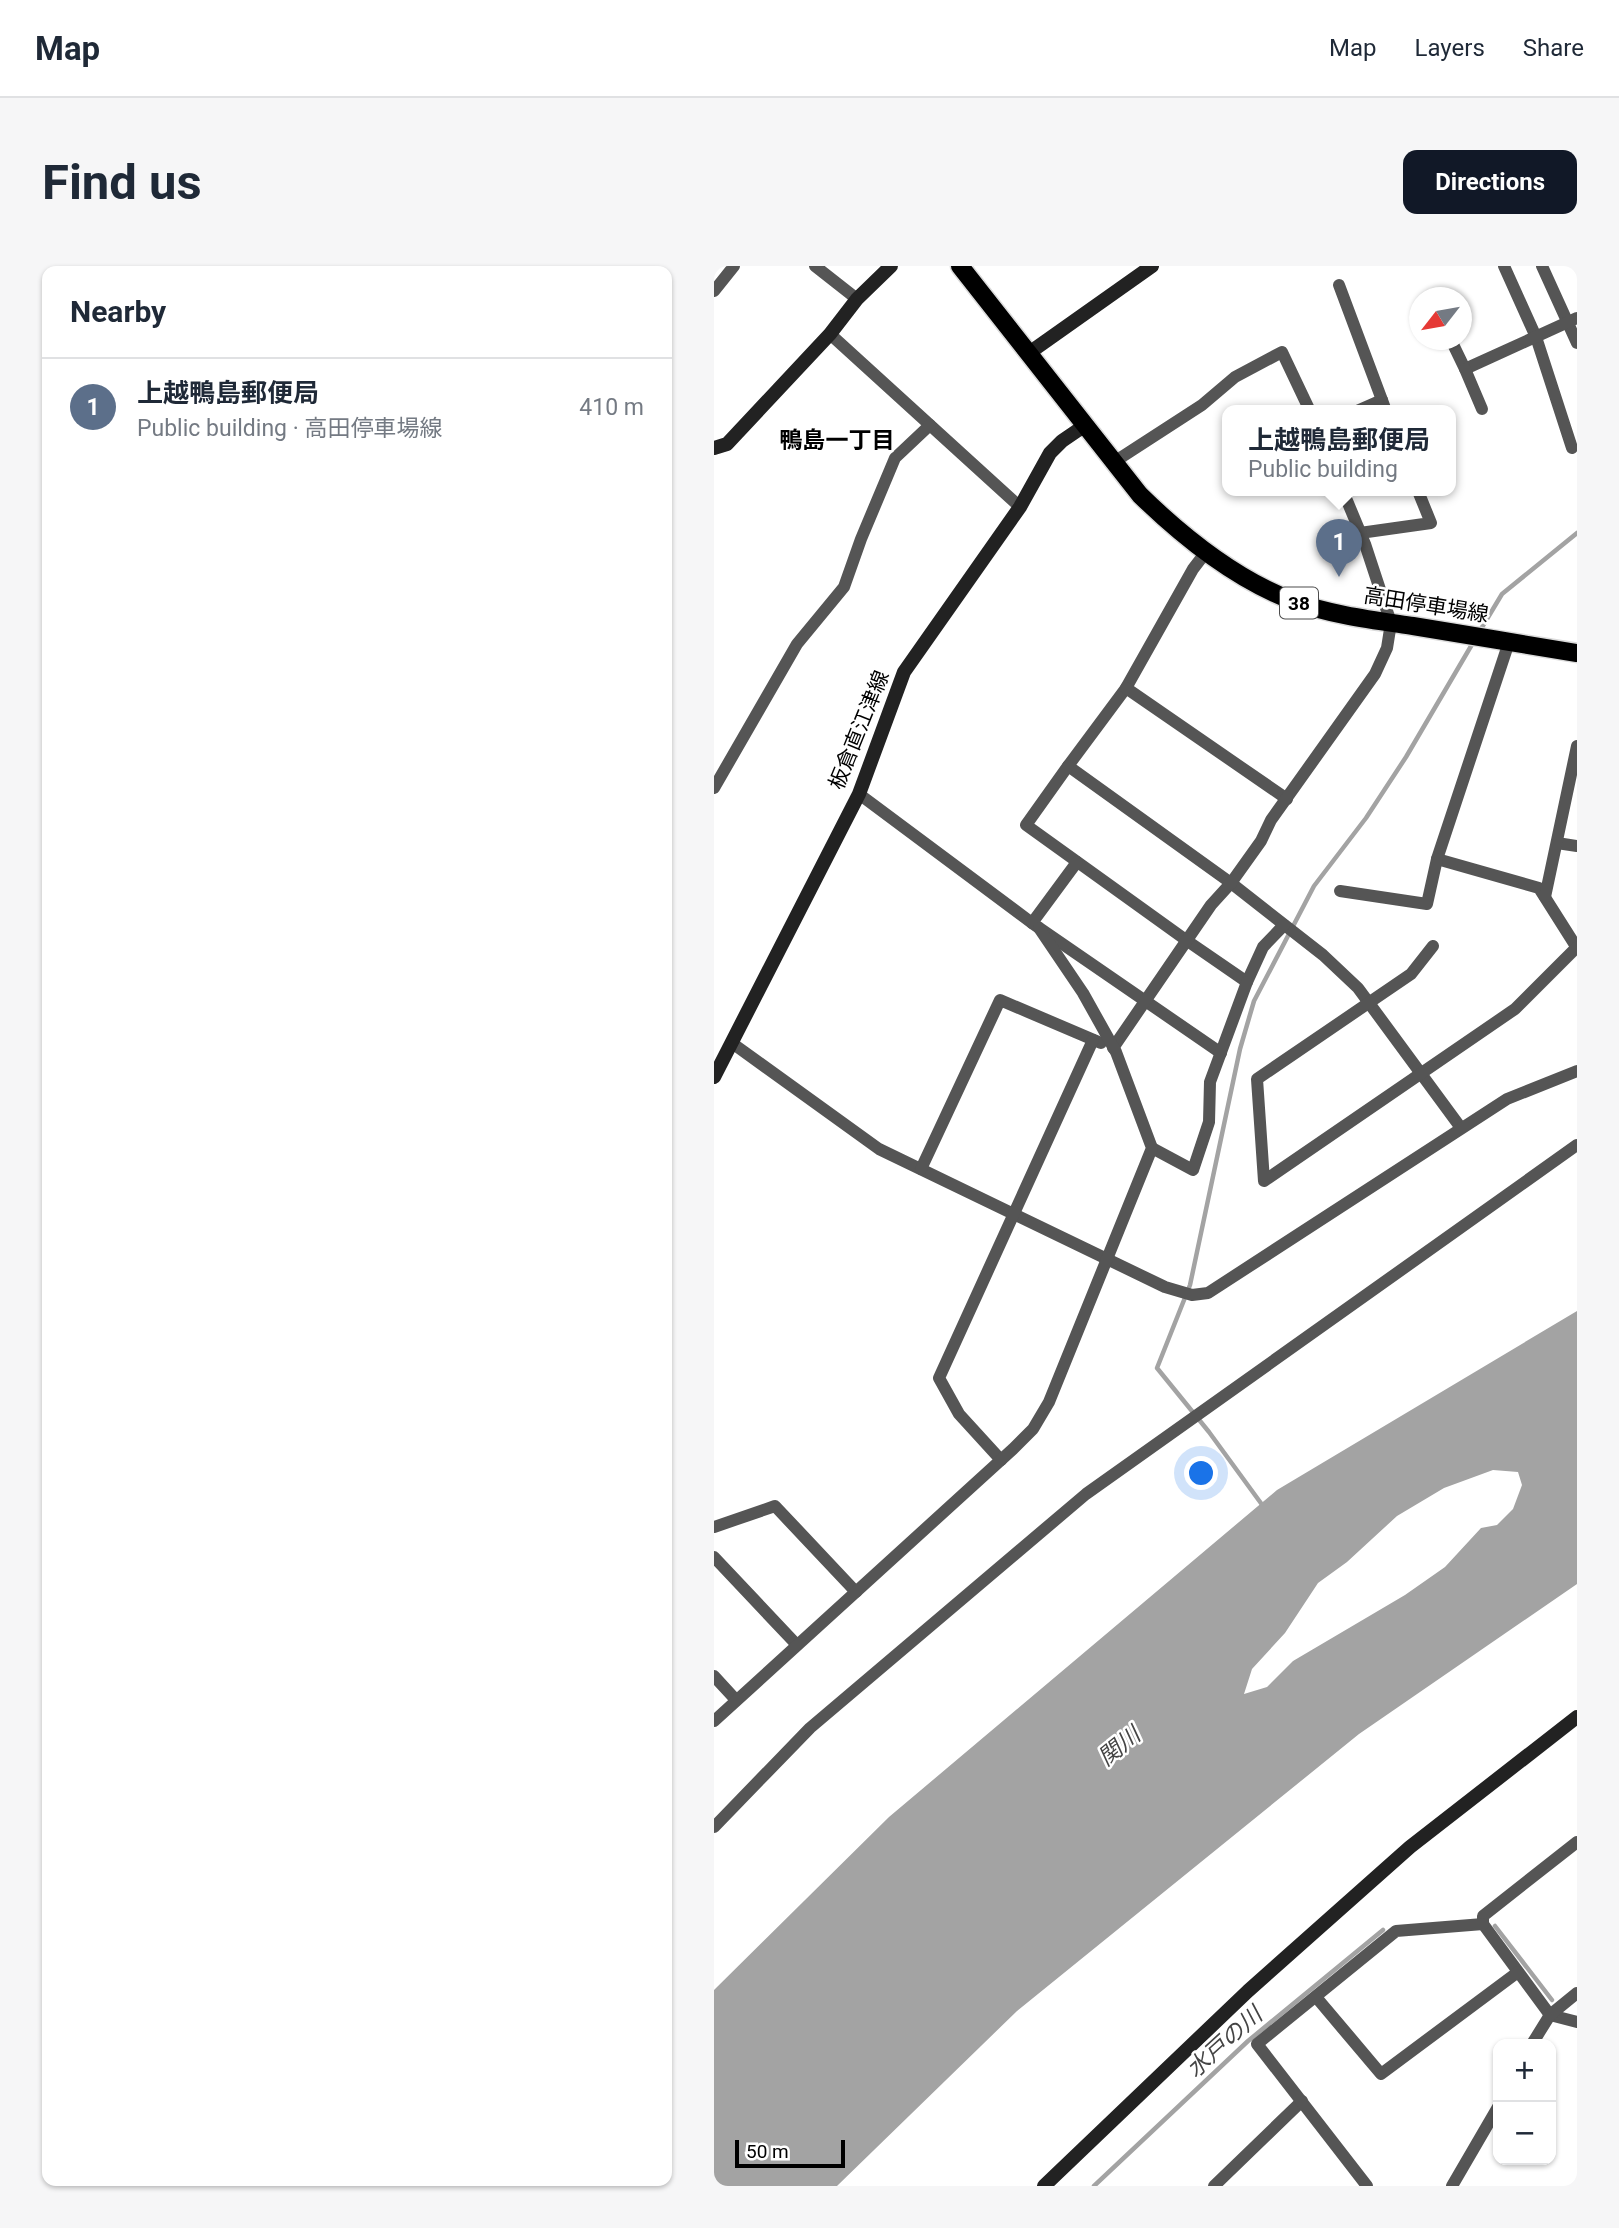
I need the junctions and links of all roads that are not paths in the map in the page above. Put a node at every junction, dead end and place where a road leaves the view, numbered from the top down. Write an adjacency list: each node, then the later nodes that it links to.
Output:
1 (734, 266): 9 (street)
2 (816, 266): 10 (street)
3 (891, 266): 10 (street)
4 (960, 266): 16 (main road, 38)
5 (1153, 266): 16 (street)
6 (1504, 266): 13 (street)
7 (1542, 266): 11 (street)
8 (1339, 285): 19 (street)
9 (714, 291)
10 (857, 299): 12 (street)
11 (1572, 320): 13 (street); 14 (street)
12 (830, 334): 21 (street); 23 (street)
13 (1536, 337): 17 (street); 24 (street)
14 (1577, 343)
15 (1456, 350): 17 (street)
16 (1029, 353): 22 (main road, 38)
17 (1465, 369): 20 (street)
18 (1307, 405): 25 (street)
19 (1384, 405)
20 (1482, 409)
21 (930, 425): 28 (street); 37 (street)
22 (1084, 426): 25 (main road, 高田停車場線 / 38); 28 (street, 板倉直江津線)
23 (714, 448)
24 (1572, 448)
25 (1114, 462): 30 (main road, 高田停車場線 / 38)
26 (1345, 496): 29 (street)
27 (1420, 496): 29 (street)
28 (1020, 507): 38 (street, 板倉直江津線)
29 (1360, 533): 31 (street)
30 (1206, 552): 31 (main road, 高田停車場線 / 38); 34 (street)
31 (1391, 622): 32 (main road, 高田停車場線 / 38); 39 (street)
32 (1509, 642): 33 (main road, 高田停車場線 / 38); 42 (street)
33 (1577, 653)
34 (1126, 688): 36 (street); 39 (street)
35 (1577, 746): 40 (street)
36 (1068, 766): 43 (street); 44 (street)
37 (714, 788)
38 (859, 794): 47 (street); 56 (street, 板倉直江津線)
39 (1287, 799): 44 (street)
40 (1557, 843): 41 (street); 46 (street)
41 (1577, 846)
42 (1437, 859): 45 (street); 46 (street)
43 (1077, 862): 47 (street); 49 (street)
44 (1231, 883): 48 (street); 49 (street)
45 (1340, 891)
46 (1545, 897): 51 (street)
47 (1035, 925): 53 (street); 57 (street)
48 (1284, 925): 52 (street); 54 (street)
49 (1186, 940): 52 (street); 53 (street)
50 (1433, 946): 54 (street)
51 (1577, 947): 60 (street)
52 (1247, 982): 58 (street)
53 (1143, 1001): 57 (street); 58 (street)
54 (1369, 1004): 60 (street); 60 (street)
55 (1093, 1040): 57 (street); 65 (street); 66 (street)
56 (732, 1043): 61 (street, 板倉直江津線); 65 (street)
57 (1113, 1048): 64 (street)
58 (1221, 1053): 64 (street)
59 (1577, 1071): 62 (street)
60 (1420, 1073): 62 (street)
61 (714, 1077)
62 (1461, 1128): 67 (street)
63 (1577, 1145): 77 (street)
64 (1152, 1148): 67 (street)
65 (920, 1169): 66 (street)
66 (1013, 1214): 67 (street); 68 (street)
67 (1106, 1259): 68 (street)
68 (1001, 1460): 71 (street)
69 (714, 1527): 71 (street)
70 (714, 1556): 72 (street)
71 (856, 1592): 72 (street)
72 (797, 1645): 74 (street)
73 (714, 1676): 74 (street)
74 (736, 1700): 76 (street)
75 (1577, 1717): 88 (street)
76 (714, 1721)
77 (714, 1827)
78 (1577, 1842): 79 (street)
79 (1483, 1924): 80 (street); 82 (street)
80 (1518, 1972): 82 (street); 83 (street)
81 (1577, 1993): 83 (street)
82 (1316, 1997): 86 (street)
83 (1550, 2015): 84 (street); 85 (street)
84 (1577, 2022)
85 (1535, 2039)
86 (1302, 2101): 89 (street); 90 (street)
87 (1493, 2116): 91 (street)
88 (1044, 2186)
89 (1214, 2186)
90 (1367, 2186)
91 (1452, 2186)

